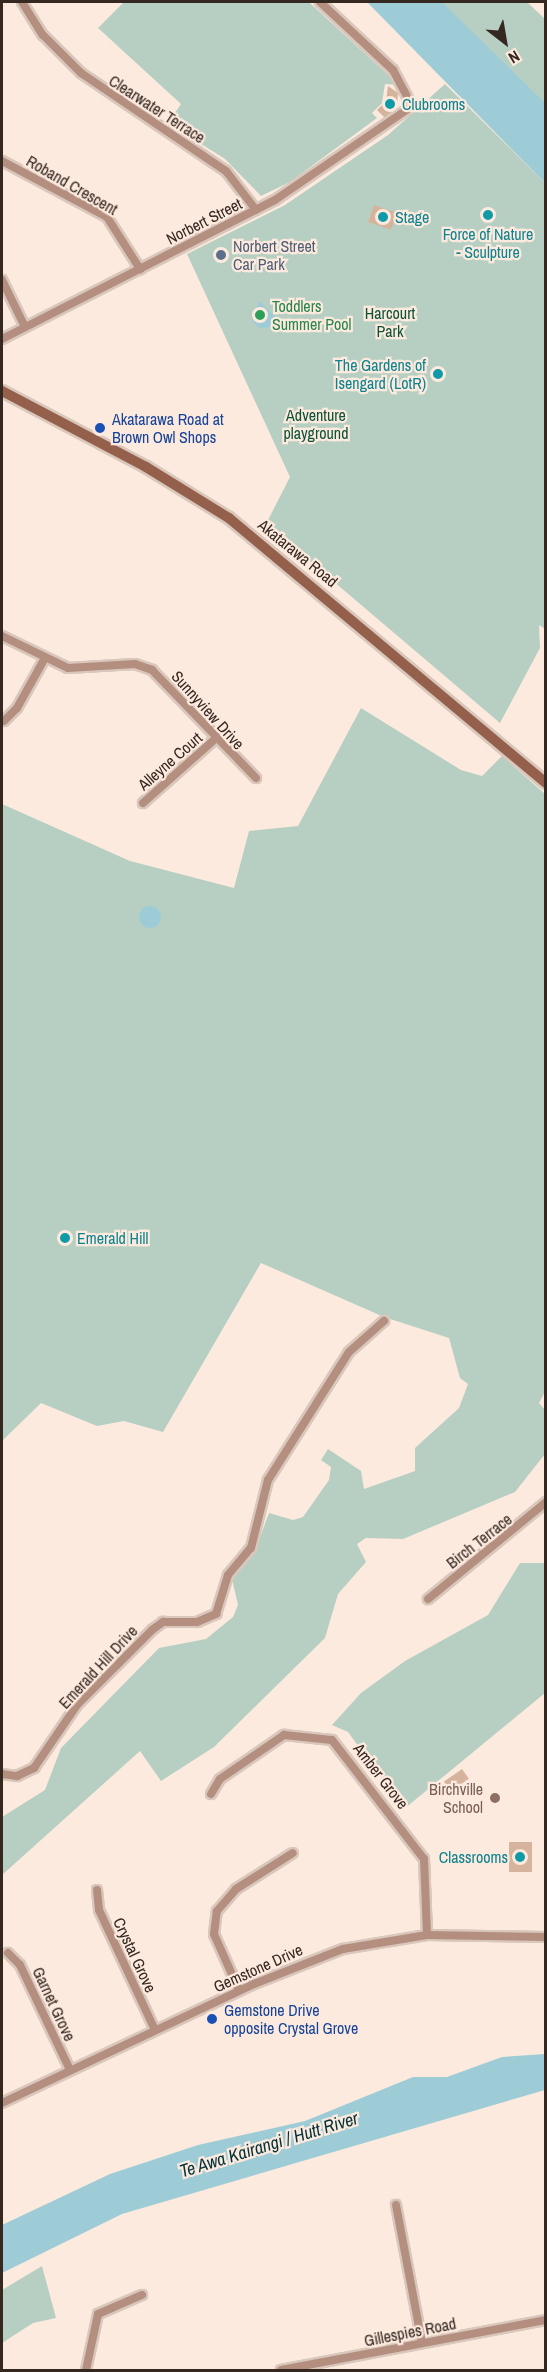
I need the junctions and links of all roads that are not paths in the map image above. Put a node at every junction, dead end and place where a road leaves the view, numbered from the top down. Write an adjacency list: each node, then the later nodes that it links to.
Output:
1 (22, 2): 4 (street, Clearwater Terrace)
2 (320, 2): 4 (street, Norbert Street)
3 (2, 161): 5 (street, Roband Crescent)
4 (256, 210): 5 (street, Norbert Street)
5 (140, 269): 7 (street, Norbert Street)
6 (2, 280): 7 (street)
7 (25, 327): 8 (street, Norbert Street)
8 (2, 339)
9 (2, 391): 15 (street, Akatarawa Road)
10 (2, 636): 11 (street, Sunnyview Drive)
11 (45, 658): 12 (street); 13 (street, Sunnyview Drive)
12 (4, 721)
13 (215, 739): 14 (street, Sunnyview Drive); 16 (street, Alleyne Court)
14 (256, 778)
15 (546, 783)
16 (143, 803)
17 (384, 1321): 20 (street, Emerald Hill Drive)
18 (546, 1502): 19 (street, Birch Terrace)
19 (428, 1599)
20 (2, 1774)
21 (210, 1794): 24 (street, Amber Grove)
22 (293, 1853): 27 (street)
23 (97, 1890): 28 (street, Crystal Grove)
24 (427, 1935): 25 (street, Gemstone Drive); 27 (street, Gemstone Drive)
25 (546, 1937)
26 (8, 1953): 29 (street, Garnet Grove)
27 (239, 1990): 28 (street, Gemstone Drive)
28 (155, 2030): 29 (street, Gemstone Drive)
29 (70, 2070): 30 (street, Gemstone Drive)
30 (2, 2103)
31 (396, 2205): 34 (street)
32 (142, 2295): 35 (street)
33 (546, 2320): 34 (street, Gillespies Road)
34 (422, 2343): 36 (street, Gillespies Road)
35 (86, 2370)
36 (280, 2370)

